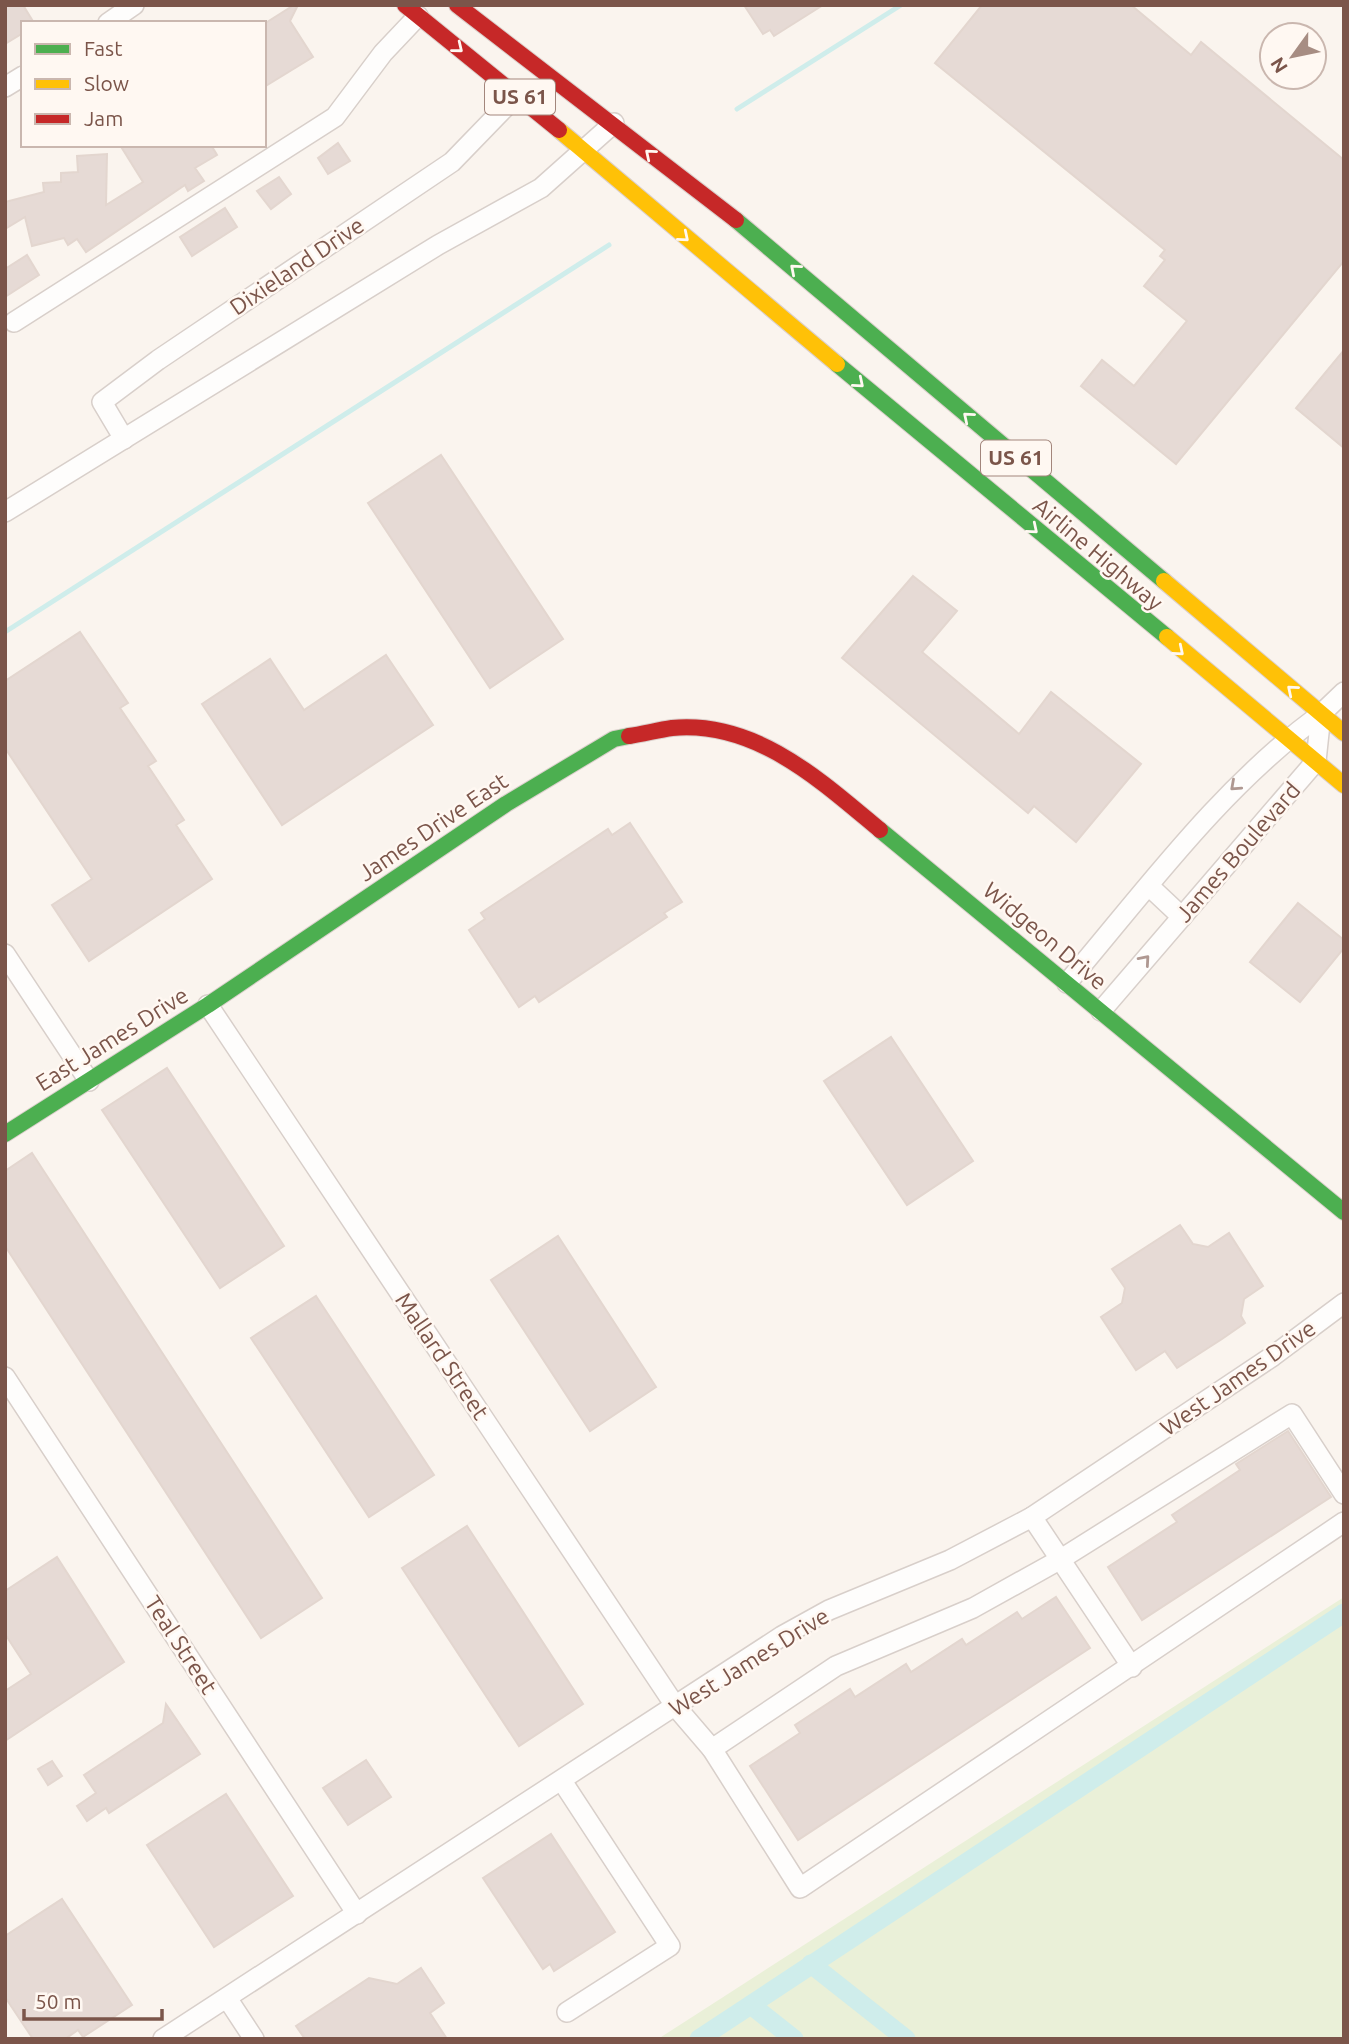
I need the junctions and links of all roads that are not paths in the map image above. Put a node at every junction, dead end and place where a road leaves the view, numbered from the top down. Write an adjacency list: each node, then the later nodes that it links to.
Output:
1 (134, 5): 4 (street)
2 (457, 5): 8 (main road, US 61)
3 (411, 11): 7 (main road, US 61, one-way to 7); 10 (street)
4 (111, 21)
5 (21, 77): 6 (street)
6 (5, 86)
7 (517, 95): 9 (main road, US 61); 11 (street, Dixieland Drive)
8 (614, 123): 9 (street); 14 (main road, Airline Highway / US 61, one-way to 8)
9 (584, 150): 11 (street); 17 (main road, Airline Highway / US 61, one-way to 17)
10 (14, 322)
11 (124, 439): 12 (street)
12 (5, 512)
13 (1344, 692): 14 (street)
14 (1321, 715): 16 (main road, Airline Highway / US 61); 17 (street); 18 (street, James Boulevard)
15 (700, 729): 23 (main road, Widgeon Drive); 24 (main road, James Drive East)
16 (1344, 733)
17 (1286, 740): 18 (main road, Airline Highway / US 61); 20 (street, one-way to 20)
18 (1315, 761): 19 (main road, Airline Highway / US 61); 21 (street, James Boulevard)
19 (1344, 785)
20 (1149, 886): 21 (street); 23 (street)
21 (1182, 917): 25 (street, James Boulevard, one-way to 21)
22 (5, 954): 26 (street)
23 (1067, 983): 25 (main road, Widgeon Drive)
24 (208, 1005): 26 (main road, East James Drive); 36 (street, Mallard Street)
25 (1101, 1011): 28 (main road, Widgeon Drive)
26 (89, 1081): 27 (main road, East James Drive)
27 (5, 1134)
28 (1344, 1212)
29 (1344, 1303): 32 (street, West James Drive)
30 (5, 1377): 39 (street, Teal Street)
31 (1344, 1494): 34 (street)
32 (1032, 1517): 34 (street); 36 (street, West James Drive)
33 (1344, 1522): 35 (street)
34 (1061, 1559): 35 (street); 37 (street)
35 (1132, 1667): 37 (street, Mallard Street)
36 (676, 1707): 37 (street, Mallard Street); 38 (street, West James Drive)
37 (712, 1749)
38 (562, 1781): 39 (street, West James Drive); 41 (street)
39 (357, 1914): 40 (street, West James Drive)
40 (228, 1997): 42 (street, West James Drive); 43 (street)
41 (567, 2012)
42 (166, 2038)
43 (254, 2039)

